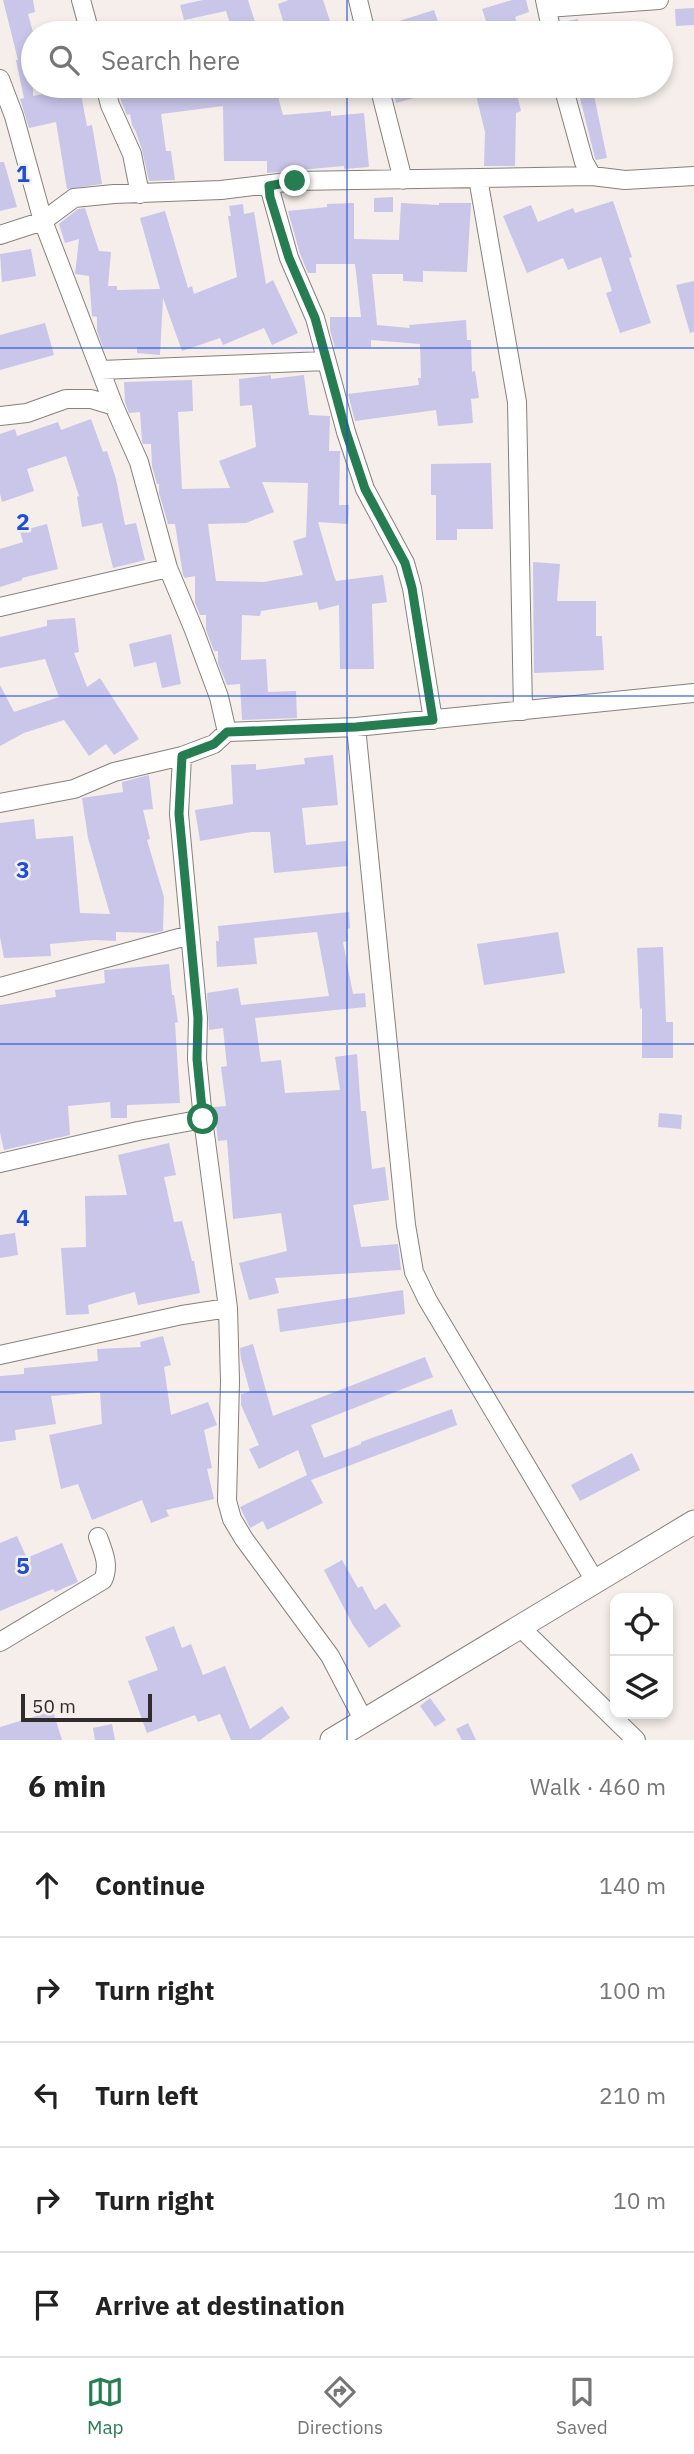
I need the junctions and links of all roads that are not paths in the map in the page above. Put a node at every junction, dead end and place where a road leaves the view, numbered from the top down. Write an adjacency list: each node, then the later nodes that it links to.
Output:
1 (358, 0): 6 (street)
2 (659, 0): 4 (street)
3 (86, 1): 5 (street)
4 (546, 4)
5 (88, 21)
6 (363, 21)
7 (0, 79): 17 (street)
8 (108, 98): 16 (street)
9 (382, 98): 14 (street)
10 (566, 98): 11 (street)
11 (592, 176): 12 (street); 13 (street)
12 (694, 176)
13 (478, 178): 14 (street); 26 (street)
14 (402, 180): 15 (street)
15 (269, 186): 16 (street); 19 (street)
16 (140, 194): 17 (street)
17 (43, 221): 18 (street); 20 (street)
18 (0, 235)
19 (326, 361): 20 (street); 27 (street)
20 (101, 370): 21 (street)
21 (114, 406): 22 (street); 23 (street)
22 (0, 416)
23 (168, 568): 24 (street); 29 (street)
24 (0, 607)
25 (694, 694): 26 (street)
26 (523, 711): 27 (street)
27 (433, 720): 28 (street)
28 (356, 727): 29 (street); 40 (street)
29 (227, 732): 30 (street)
30 (182, 756): 31 (street); 32 (street)
31 (0, 803)
32 (190, 935): 33 (street); 34 (street)
33 (0, 987)
34 (203, 1119): 35 (street); 36 (street)
35 (0, 1163)
36 (228, 1308): 37 (street); 43 (street)
37 (0, 1355)
38 (694, 1522): 40 (main road)
39 (98, 1537): 42 (street)
40 (595, 1581): 41 (main road)
41 (520, 1627): 43 (main road); 45 (street)
42 (0, 1642)
43 (364, 1721): 44 (main road)
44 (332, 1740)
45 (636, 1740)

